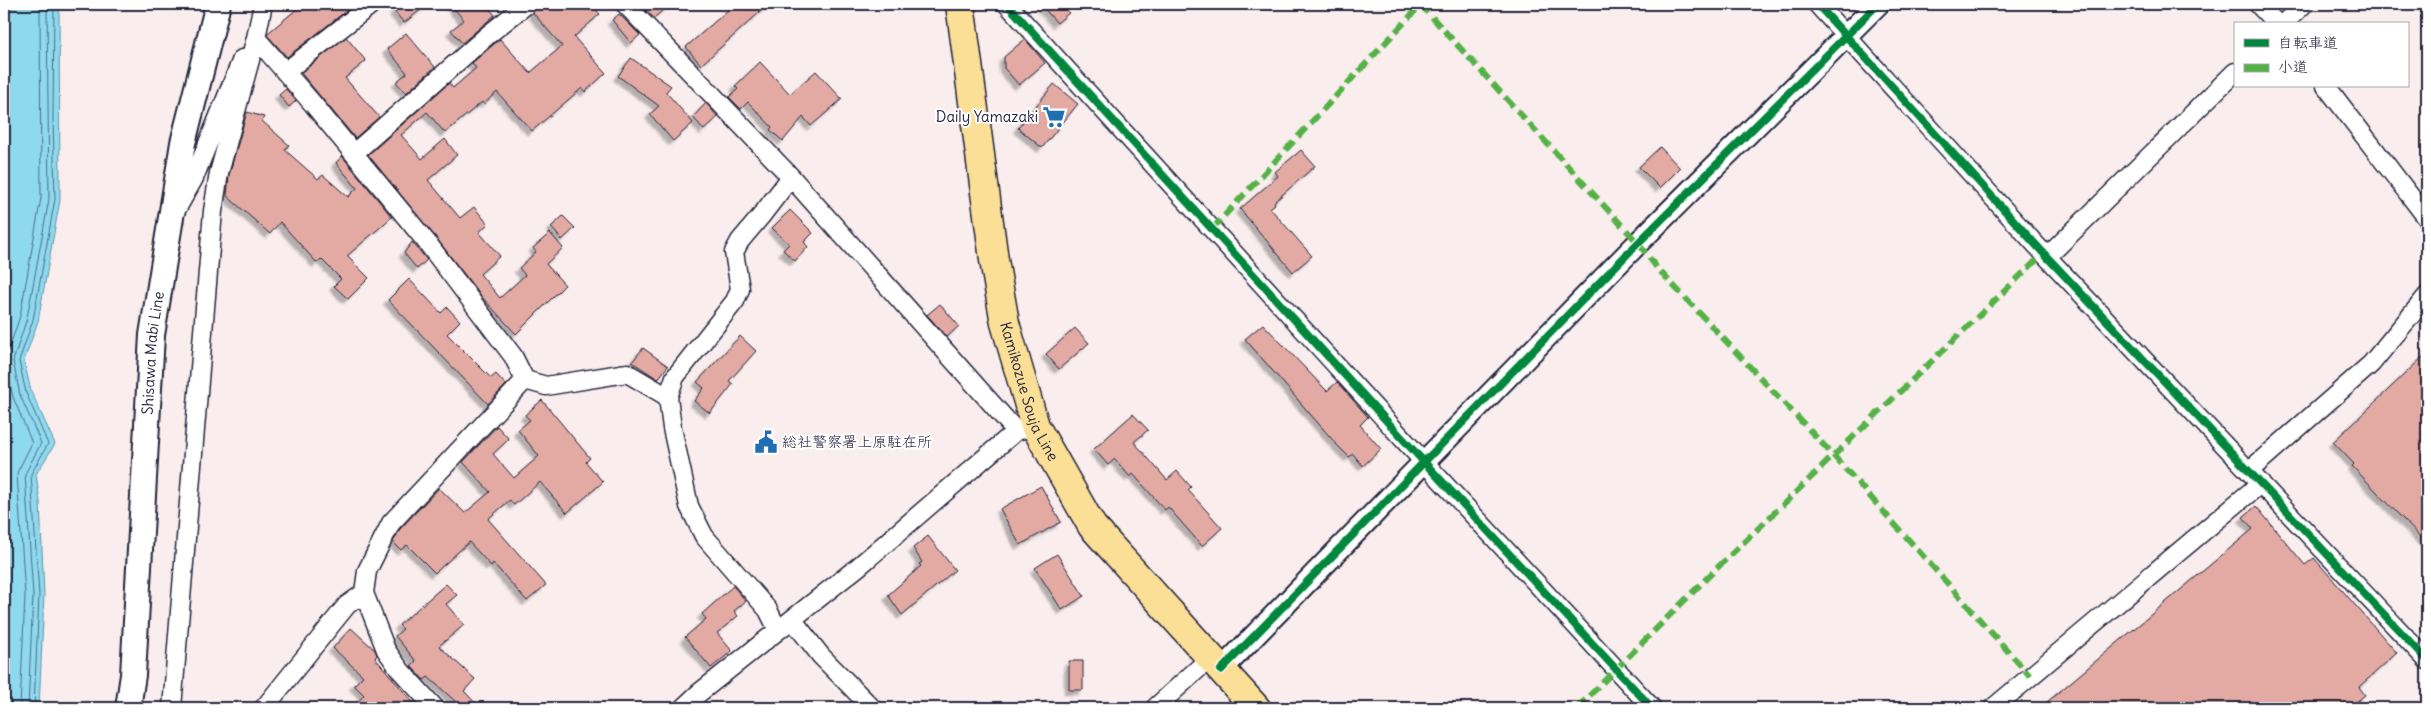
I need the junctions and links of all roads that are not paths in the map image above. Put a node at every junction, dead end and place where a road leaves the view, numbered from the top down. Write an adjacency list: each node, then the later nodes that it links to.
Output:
1 (218, 4): 22 (main road, Shisawa Mabi Line)
2 (263, 4): 15 (street)
3 (372, 4): 16 (street)
4 (527, 4): 19 (street)
5 (625, 4): 20 (street)
6 (960, 4): 27 (main road, Kamikozue Souja Line)
7 (1009, 4): 28 (street)
8 (1816, 4): 14 (street)
9 (1878, 4): 14 (street)
10 (2258, 4): 12 (street)
11 (2304, 4): 13 (street)
12 (2275, 22)
13 (2285, 22)
14 (1845, 36): 23 (street); 28 (street)
15 (256, 38): 16 (street); 22 (street); 35 (street)
16 (285, 72): 19 (street)
17 (2234, 73): 23 (street)
18 (2328, 88): 21 (street)
19 (354, 153): 25 (street)
20 (791, 176): 26 (street); 27 (street)
21 (2427, 218)
22 (169, 223): 34 (main road, Shisawa Mabi Line)
23 (2047, 256): 29 (street)
24 (2427, 296): 29 (street)
25 (524, 380): 26 (street); 30 (street)
26 (668, 397): 31 (street)
27 (1026, 428): 31 (street); 33 (main road, Kamikozue Souja Line)
28 (1424, 462): 33 (street); 42 (street)
29 (2255, 477): 32 (street); 43 (street)
30 (364, 594): 36 (street); 37 (street)
31 (785, 624): 38 (street); 39 (street)
32 (2427, 660)
33 (1216, 664): 40 (street); 41 (main road, Kamikozue Souja Line)
34 (128, 708)
35 (172, 708)
36 (264, 708)
37 (436, 708)
38 (683, 708)
39 (872, 708)
40 (1155, 708)
41 (1256, 708)
42 (1652, 708)
43 (1992, 708)

